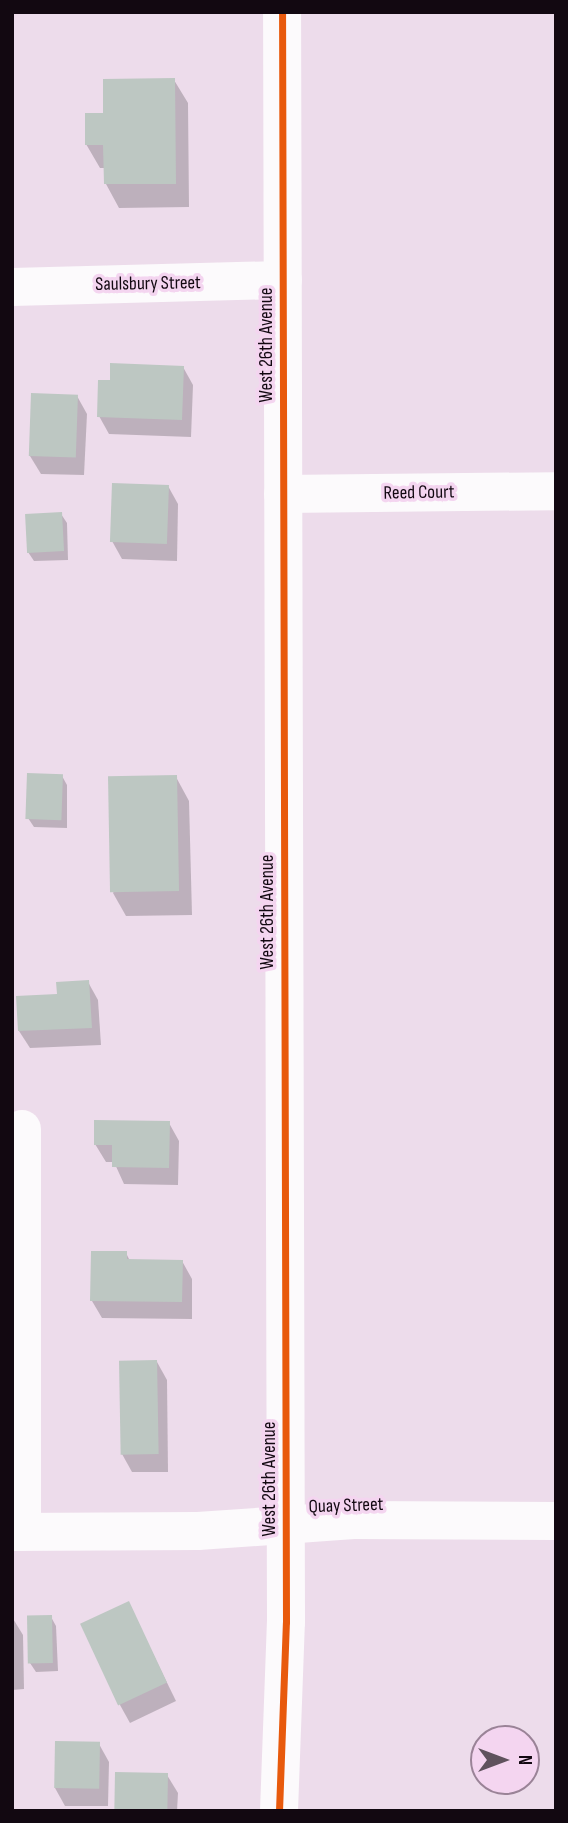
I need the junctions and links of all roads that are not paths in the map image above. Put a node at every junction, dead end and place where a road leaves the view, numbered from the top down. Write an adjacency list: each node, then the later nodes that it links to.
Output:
1 (282, 12): 2 (street, West 26th Avenue)
2 (283, 280): 3 (street, Saulsbury Street); 5 (street, West 26th Avenue)
3 (12, 287)
4 (556, 491): 5 (street, Reed Court)
5 (283, 494): 8 (street, West 26th Avenue)
6 (22, 1129): 9 (street)
7 (556, 1521): 8 (street, Quay Street)
8 (286, 1525): 9 (street, Quay Street); 10 (street, West 26th Avenue)
9 (17, 1532)
10 (279, 1811)

